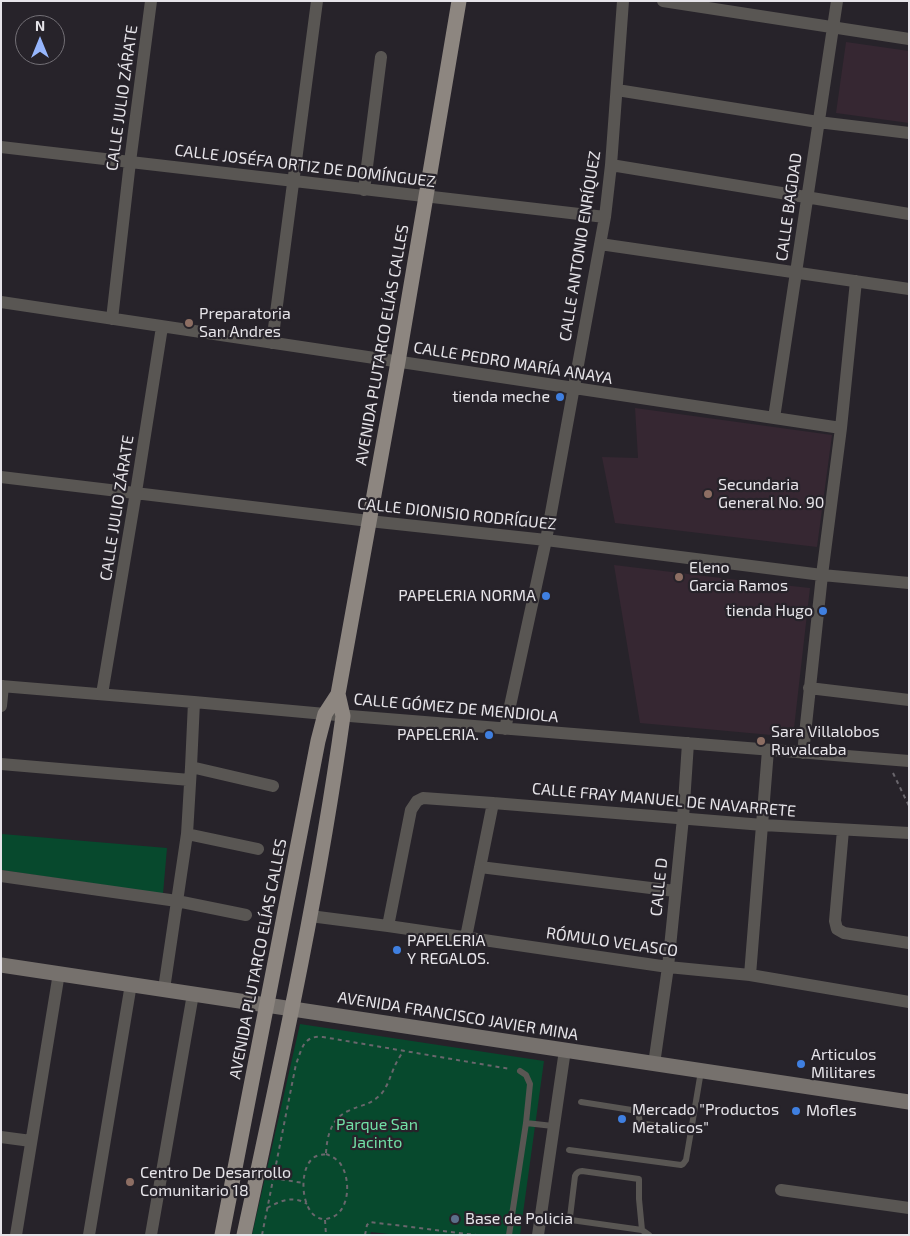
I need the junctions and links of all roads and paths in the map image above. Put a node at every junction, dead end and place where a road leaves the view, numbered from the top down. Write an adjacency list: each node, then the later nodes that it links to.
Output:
1 (152, 1): 14 (street, CALLE JULIO ZÁRATE)
2 (316, 1): 16 (street)
3 (459, 1): 18 (main road, AVENIDA PLUTARCO ELÍAS CALLES)
4 (623, 1): 10 (street, CALLE ANTONIO ENRÍQUEZ)
5 (663, 1): 7 (street)
6 (837, 1): 7 (street, CALLE BAGDAD)
7 (833, 28): 8 (street); 11 (street, CALLE BAGDAD)
8 (909, 39)
9 (381, 57): 17 (street)
10 (617, 90): 11 (street); 15 (street, CALLE ANTONIO ENRÍQUEZ)
11 (818, 122): 12 (street); 19 (street, CALLE BAGDAD)
12 (909, 133)
13 (1, 147): 14 (street, CALLE JOSÉFA ORTIZ DE DOMÍNGUEZ)
14 (130, 162): 16 (street, CALLE JOSÉFA ORTIZ DE DOMÍNGUEZ); 27 (street, CALLE JULIO ZÁRATE)
15 (611, 165): 19 (street); 21 (street, CALLE ANTONIO ENRÍQUEZ)
16 (293, 180): 17 (street, CALLE JOSÉFA ORTIZ DE DOMÍNGUEZ); 29 (street)
17 (364, 190): 18 (street, CALLE JOSÉFA ORTIZ DE DOMÍNGUEZ)
18 (426, 197): 21 (street, CALLE JOSÉFA ORTIZ DE DOMÍNGUEZ); 30 (main road, AVENIDA PLUTARCO ELÍAS CALLES)
19 (807, 198): 20 (street); 23 (street, CALLE BAGDAD)
20 (909, 214)
21 (605, 217): 22 (street, CALLE ANTONIO ENRÍQUEZ)
22 (600, 244): 23 (street); 31 (street, CALLE ANTONIO ENRÍQUEZ)
23 (796, 273): 24 (street); 32 (street, CALLE BAGDAD)
24 (856, 281): 25 (street); 33 (street)
25 (909, 289)
26 (1, 302): 27 (street, CALLE PEDRO MARÍA ANAYA)
27 (112, 319): 28 (street, CALLE PEDRO MARÍA ANAYA)
28 (162, 327): 29 (street, CALLE PEDRO MARÍA ANAYA); 35 (street, CALLE JULIO ZÁRATE)
29 (272, 343): 30 (street, CALLE PEDRO MARÍA ANAYA)
30 (398, 362): 31 (street, CALLE PEDRO MARÍA ANAYA); 36 (main road, AVENIDA PLUTARCO ELÍAS CALLES)
31 (572, 388): 32 (street, CALLE PEDRO MARÍA ANAYA); 37 (street, CALLE ANTONIO ENRÍQUEZ)
32 (774, 418): 33 (street, CALLE PEDRO MARÍA ANAYA)
33 (841, 428): 38 (street)
34 (1, 477): 35 (street, CALLE DIONISIO RODRÍGUEZ)
35 (136, 492): 36 (street, CALLE DIONISIO RODRÍGUEZ); 42 (street, CALLE JULIO ZÁRATE)
36 (369, 521): 37 (street, CALLE DIONISIO RODRÍGUEZ); 43 (main road, AVENIDA PLUTARCO ELÍAS CALLES)
37 (546, 540): 38 (street, CALLE DIONISIO RODRÍGUEZ); 49 (street, CALLE ANTONIO ENRÍQUEZ)
38 (822, 575): 39 (street, CALLE DIONISIO RODRÍGUEZ); 41 (street)
39 (909, 583)
40 (2, 686): 42 (street, CALLE GÓMEZ DE MENDIOLA); 46 (street)
41 (809, 688): 44 (street); 52 (street)
42 (102, 694): 45 (street, CALLE GÓMEZ DE MENDIOLA)
43 (338, 694): 47 (main road, AVENIDA PLUTARCO ELÍAS CALLES); 48 (main road, AVENIDA PLUTARCO ELÍAS CALLES)
44 (909, 700)
45 (194, 702): 47 (street, CALLE GÓMEZ DE MENDIOLA); 56 (street)
46 (1, 706)
47 (325, 714): 48 (street, CALLE GÓMEZ DE MENDIOLA); 83 (main road, AVENIDA PLUTARCO ELÍAS CALLES)
48 (343, 716): 49 (street, CALLE GÓMEZ DE MENDIOLA); 71 (main road, AVENIDA PLUTARCO ELÍAS CALLES)
49 (505, 729): 50 (street, CALLE GÓMEZ DE MENDIOLA)
50 (688, 743): 51 (street, CALLE GÓMEZ DE MENDIOLA); 60 (street, CALLE D)
51 (768, 750): 52 (street, CALLE GÓMEZ DE MENDIOLA); 61 (street)
52 (803, 753): 53 (street, CALLE GÓMEZ DE MENDIOLA)
53 (887, 759): 54 (street, CALLE GÓMEZ DE MENDIOLA); 59 (path)
54 (909, 761)
55 (1, 764): 56 (street)
56 (191, 774): 57 (street); 64 (street)
57 (273, 786)
58 (493, 803): 60 (street, CALLE FRAY MANUEL DE NAVARRETE); 66 (street); 72 (street, CALLE FRAY MANUEL DE NAVARRETE)
59 (909, 806)
60 (683, 818): 61 (street, CALLE FRAY MANUEL DE NAVARRETE); 68 (street, CALLE D)
61 (763, 825): 62 (street, CALLE FRAY MANUEL DE NAVARRETE); 78 (street)
62 (843, 830): 63 (street, CALLE FRAY MANUEL DE NAVARRETE); 74 (street)
63 (909, 833)
64 (186, 834): 65 (street); 69 (street)
65 (258, 848)
66 (480, 867): 68 (street); 73 (street)
67 (1, 876): 69 (street)
68 (675, 891): 76 (street, CALLE D)
69 (177, 901): 70 (street); 80 (street)
70 (246, 915)
71 (310, 916): 72 (street, RÓMULO VELASCO); 84 (main road, AVENIDA PLUTARCO ELÍAS CALLES)
72 (388, 926): 73 (street, RÓMULO VELASCO)
73 (466, 937): 76 (street, RÓMULO VELASCO)
74 (909, 943)
75 (1, 965): 77 (main road, AVENIDA FRANCISCO JAVIER MINA)
76 (668, 967): 78 (street, RÓMULO VELASCO); 87 (street, CALLE D)
77 (59, 974): 79 (main road, AVENIDA FRANCISCO JAVIER MINA); 96 (street)
78 (750, 975): 82 (street, RÓMULO VELASCO)
79 (131, 984): 80 (main road, AVENIDA FRANCISCO JAVIER MINA); 108 (street)
80 (164, 989): 81 (main road, AVENIDA FRANCISCO JAVIER MINA)
81 (193, 994): 83 (main road, AVENIDA FRANCISCO JAVIER MINA); 109 (street)
82 (909, 1002)
83 (267, 1005): 84 (main road, AVENIDA FRANCISCO JAVIER MINA); 110 (main road, AVENIDA PLUTARCO ELÍAS CALLES)
84 (292, 1009): 85 (main road, AVENIDA FRANCISCO JAVIER MINA); 111 (main road, AVENIDA PLUTARCO ELÍAS CALLES)
85 (565, 1050): 87 (main road, AVENIDA FRANCISCO JAVIER MINA); 93 (street)
86 (403, 1051): 88 (path); 98 (path); 99 (path)
87 (654, 1064): 89 (main road, AVENIDA FRANCISCO JAVIER MINA)
88 (520, 1071): 92 (lane)
89 (701, 1071): 91 (main road, AVENIDA FRANCISCO JAVIER MINA); 94 (lane)
90 (582, 1102): 94 (lane)
91 (909, 1102)
92 (526, 1123): 93 (lane); 116 (lane)
93 (553, 1126): 117 (street)
94 (691, 1131): 97 (lane)
95 (1, 1137): 96 (street)
96 (31, 1142): 107 (street)
97 (569, 1150)
98 (326, 1154): 100 (path); 105 (path)
99 (273, 1178): 100 (path); 103 (path)
100 (303, 1183): 102 (path)
101 (780, 1190): 104 (street)
102 (307, 1204): 103 (path); 105 (path)
103 (267, 1208): 112 (path)
104 (909, 1208)
105 (325, 1219): 113 (path)
106 (642, 1230): 106 (lane); 118 (lane)
107 (16, 1235)
108 (90, 1235)
109 (151, 1235)
110 (222, 1235)
111 (244, 1235)
112 (262, 1235)
113 (326, 1235)
114 (365, 1235): 115 (path)
115 (476, 1235)
116 (509, 1235)
117 (538, 1235)
118 (648, 1235)

